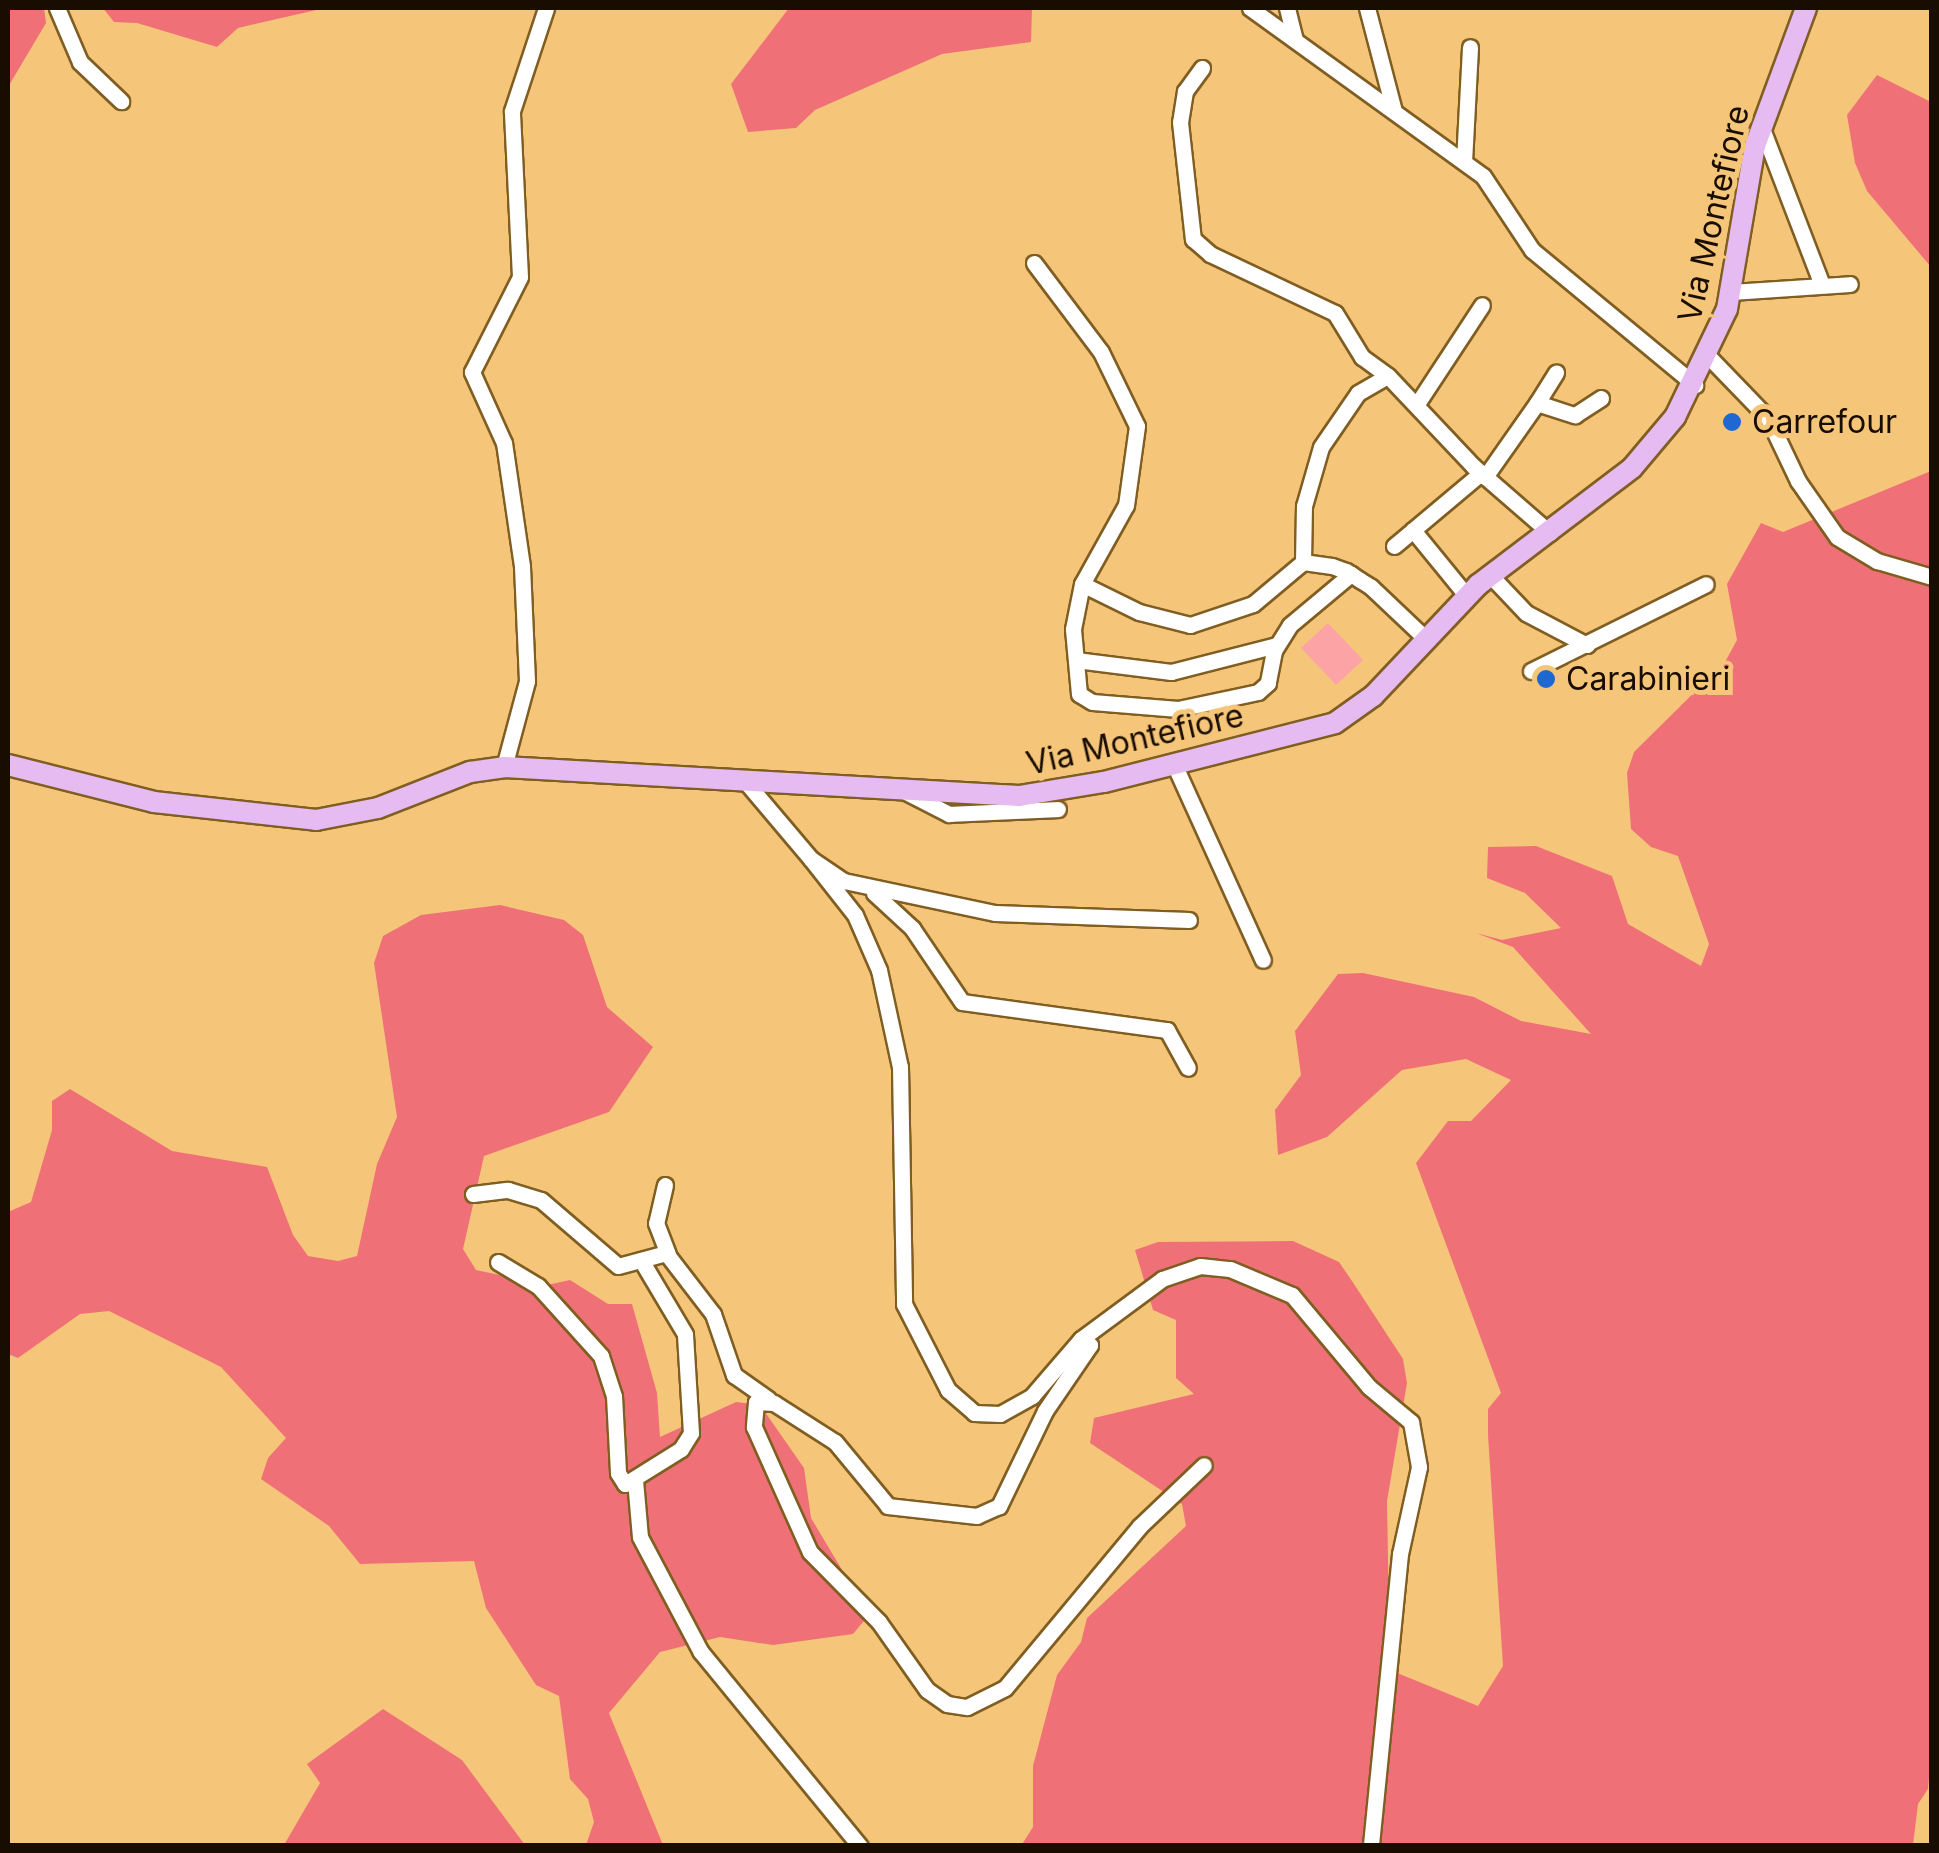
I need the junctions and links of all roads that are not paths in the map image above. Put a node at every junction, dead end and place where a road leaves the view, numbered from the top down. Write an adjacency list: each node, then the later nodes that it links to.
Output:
1 (57, 8): 10 (street)
2 (546, 8): 44 (street)
3 (1250, 8): 7 (street)
4 (1287, 8): 7 (street)
5 (1367, 8): 11 (street)
6 (1806, 8): 12 (main road, Via Montefiore)
7 (1295, 40): 11 (street)
8 (1470, 47): 13 (street)
9 (1202, 68): 21 (street)
10 (121, 101)
11 (1394, 111): 13 (street)
12 (1762, 126): 16 (street); 17 (main road, Via Montefiore)
13 (1464, 162): 22 (street)
14 (1034, 263): 34 (street)
15 (1850, 284): 16 (street)
16 (1822, 285): 17 (street)
17 (1731, 292): 19 (main road, Via Montefiore)
18 (1482, 305): 25 (street)
19 (1709, 357): 22 (main road, Via Montefiore); 33 (street)
20 (1556, 372): 24 (street)
21 (1388, 376): 25 (street); 30 (street)
22 (1695, 385): 28 (main road, Via Montefiore)
23 (1602, 398): 24 (street)
24 (1537, 403): 26 (street)
25 (1418, 404): 26 (street)
26 (1483, 476): 27 (street); 28 (street)
27 (1413, 530): 29 (street); 36 (street)
28 (1550, 533): 32 (main road, Via Montefiore)
29 (1394, 546)
30 (1303, 562): 31 (street); 34 (street)
31 (1351, 574): 37 (street); 38 (street)
32 (1490, 575): 36 (main road, Via Montefiore); 39 (street)
33 (1932, 577)
34 (1082, 584): 40 (street)
35 (1706, 584): 39 (street)
36 (1466, 595): 37 (main road, Via Montefiore)
37 (1425, 638): 42 (main road, Via Montefiore)
38 (1276, 644): 40 (street); 40 (street)
39 (1587, 645): 41 (street)
40 (1076, 660)
41 (1531, 671)
42 (1174, 764): 46 (main road, Via Montefiore); 51 (street)
43 (8, 765): 44 (main road, Via Montefiore)
44 (504, 767): 45 (main road, Via Montefiore)
45 (745, 780): 46 (main road, Via Montefiore); 48 (street)
46 (904, 791): 47 (street)
47 (1058, 808)
48 (811, 860): 49 (street); 58 (street)
49 (866, 888): 50 (street); 52 (street)
50 (1189, 920)
51 (1263, 960)
52 (1188, 1068)
53 (665, 1185): 55 (street)
54 (473, 1194): 56 (street)
55 (668, 1254): 56 (street); 59 (street)
56 (641, 1260): 61 (street)
57 (498, 1262): 61 (street)
58 (1081, 1340): 59 (street); 63 (street)
59 (780, 1406): 60 (street)
60 (1204, 1465)
61 (634, 1480): 62 (street)
62 (860, 1846)
63 (1371, 1846)

